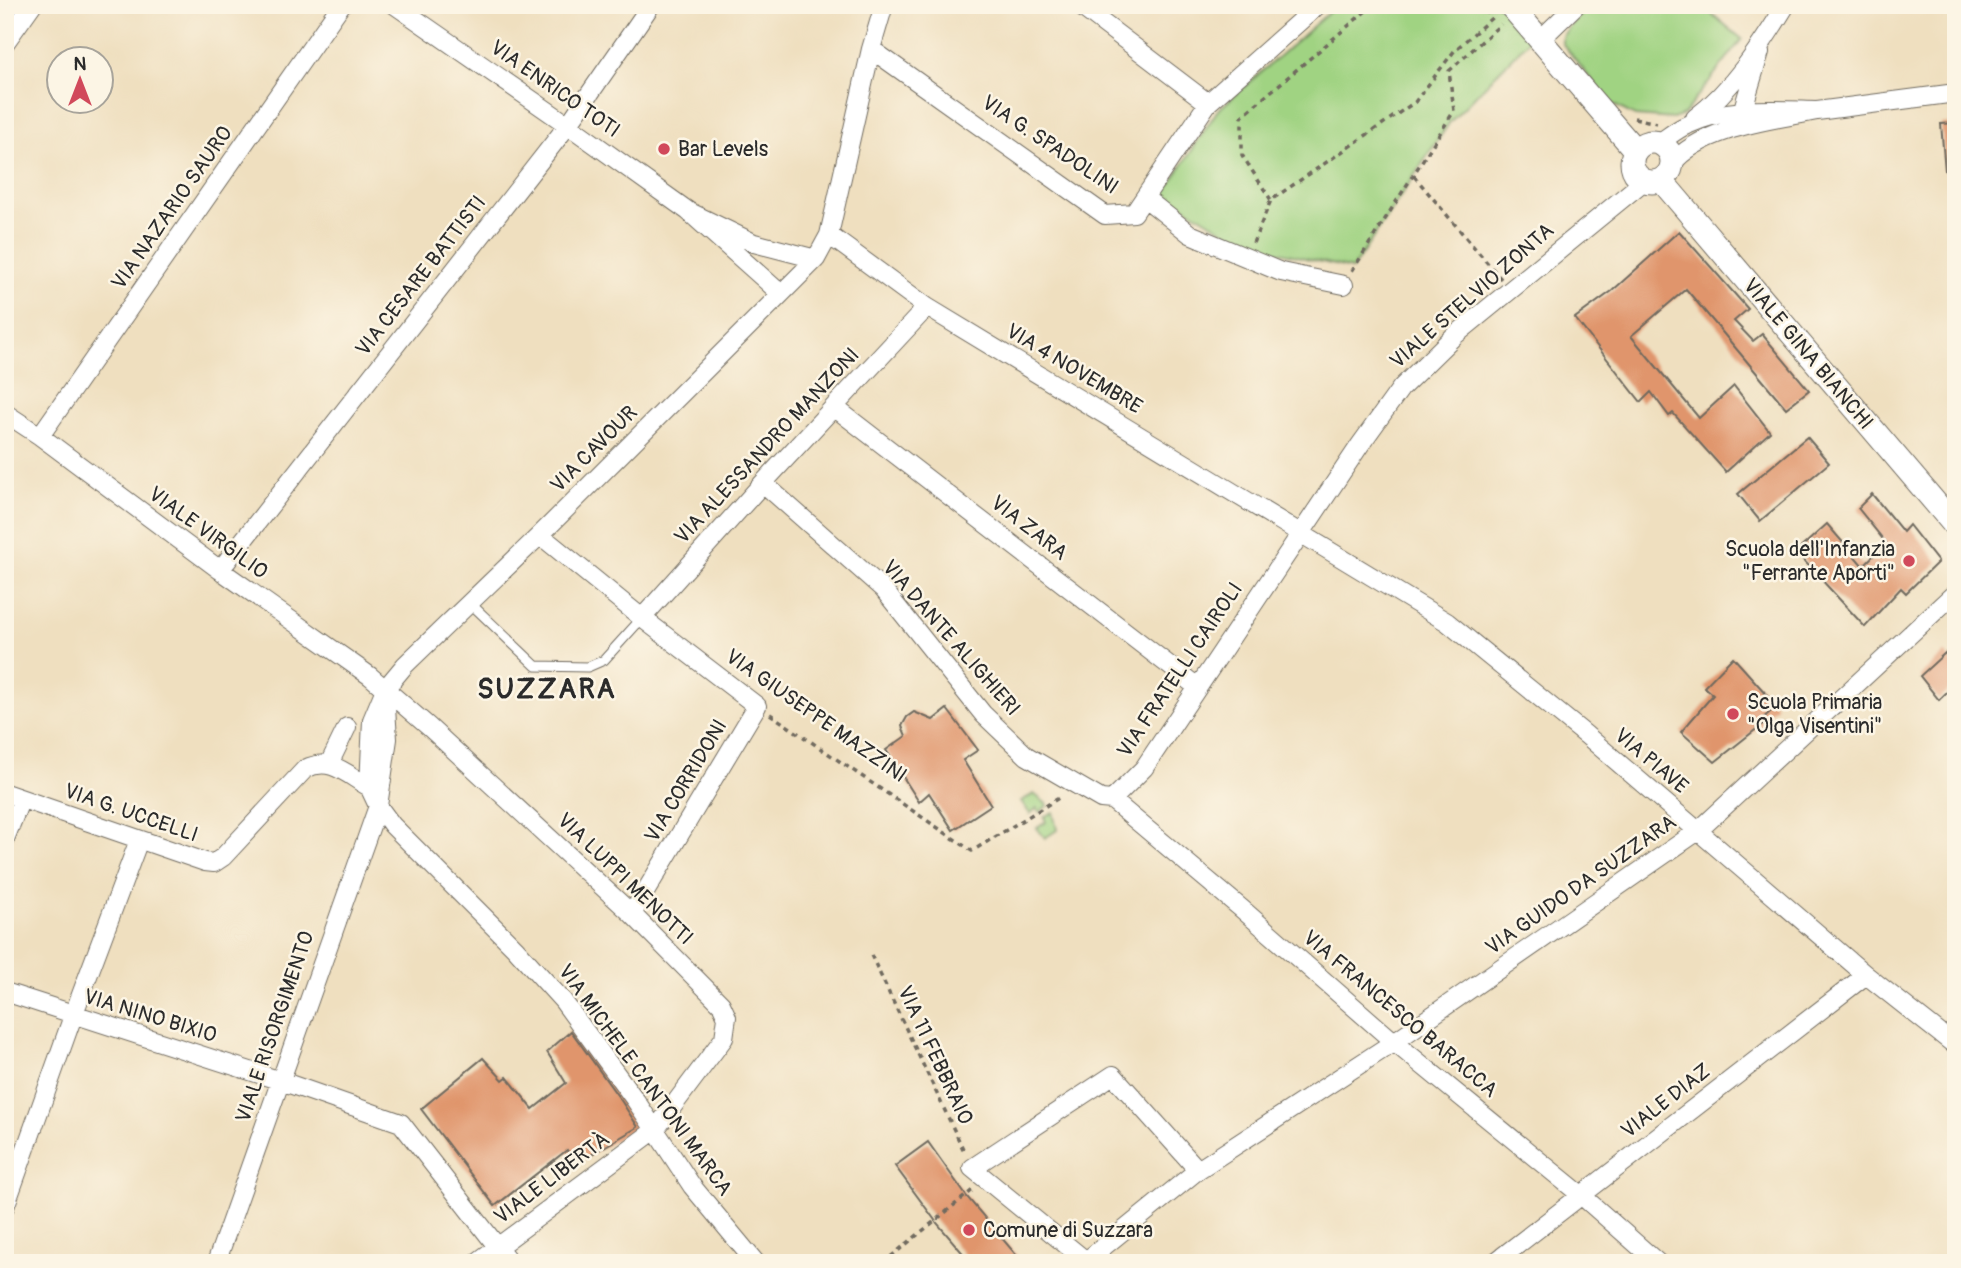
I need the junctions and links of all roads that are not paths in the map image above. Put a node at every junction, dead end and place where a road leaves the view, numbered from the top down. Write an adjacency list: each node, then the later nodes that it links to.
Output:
1 (32, 5): 12 (street)
2 (341, 5): 34 (street, VIA NAZARIO SAURO)
3 (395, 5): 19 (street, VIA ENRICO TOTI)
4 (651, 5): 19 (street, VIA CESARE BATTISTI)
5 (884, 5): 14 (street, VIA CAVOUR)
6 (1079, 5): 16 (street)
7 (1318, 5): 16 (street, VIA G. SPADOLINI)
8 (1576, 5): 11 (street)
9 (1786, 5): 13 (street)
10 (1507, 13): 11 (street)
11 (1540, 40): 23 (street)
12 (5, 43)
13 (1763, 43): 18 (street); 20 (street)
14 (871, 49): 25 (street, VIA G. SPADOLINI); 27 (street, VIA CAVOUR)
15 (1956, 93): 17 (street, VIALE STELVIO ZONTA)
16 (1208, 103): 25 (street, VIA G. SPADOLINI)
17 (1817, 111): 18 (street, VIALE STELVIO ZONTA); 22 (street, VIALE STELVIO ZONTA)
18 (1742, 112): 20 (street, VIALE STELVIO ZONTA); 22 (street)
19 (568, 125): 26 (street, VIA ENRICO TOTI); 39 (street, VIA CESARE BATTISTI)
20 (1686, 125): 21 (street, VIALE STELVIO ZONTA)
21 (1663, 133): 23 (street); 24 (street)
22 (1708, 139): 24 (street, VIALE STELVIO ZONTA)
23 (1635, 150): 24 (street)
24 (1659, 175): 36 (street, VIALE GINA BIANCHI); 37 (street, VIALE STELVIO ZONTA)
25 (1145, 198): 29 (street)
26 (688, 211): 28 (street, VIA ENRICO TOTI); 30 (street, VIA ENRICO TOTI)
27 (829, 235): 28 (street, VIA CAVOUR); 31 (street, VIA 4 NOVEMBRE)
28 (816, 258): 30 (street, VIA CAVOUR)
29 (1344, 285)
30 (781, 294): 38 (street, VIA CAVOUR)
31 (928, 307): 32 (street, VIA ALESSANDRO MANZONI); 37 (street, VIA 4 NOVEMBRE)
32 (834, 407): 35 (street, VIA ALESSANDRO MANZONI); 43 (street, VIA ZARA)
33 (5, 413): 34 (street, VIALE VIRGILIO)
34 (40, 436): 39 (street, VIALE VIRGILIO)
35 (763, 483): 42 (street, VIA ALESSANDRO MANZONI); 50 (street, VIA DANTE ALIGHIERI)
36 (1956, 527)
37 (1302, 532): 43 (street, VIA FRATELLI CAIROLI); 52 (street, VIA PIAVE)
38 (540, 535): 41 (street, VIA CAVOUR); 42 (street, VIA GIUSEPPE MAZZINI)
39 (220, 570): 44 (street, VIALE VIRGILIO)
40 (1956, 592): 52 (street, VIA GUIDO DA SUZZARA)
41 (470, 603): 42 (lane); 44 (street, VIA CAVOUR)
42 (642, 618): 45 (street, VIA GIUSEPPE MAZZINI)
43 (1196, 686): 50 (street, VIA FRATELLI CAIROLI)
44 (385, 689): 48 (street, VIA CAVOUR); 51 (street, VIALE RISORGIMENTO); 55 (street, VIA LUPPI MENOTTI)
45 (757, 706): 55 (street, VIA CORRIDONI)
46 (347, 727): 47 (street)
47 (328, 764): 48 (street); 54 (street, VIA G. UCCELLI)
48 (369, 787): 51 (street, VIA MICHELE CANTONI MARCA)
49 (13, 796): 53 (street); 54 (street, VIA G. UCCELLI)
50 (1112, 800): 59 (street, VIA FRANCESCO BARACCA)
51 (378, 806): 61 (street, VIALE RISORGIMENTO); 62 (street, VIA MICHELE CANTONI MARCA)
52 (1698, 831): 56 (street, VIA PIAVE); 59 (street, VIA GUIDO DA SUZZARA)
53 (5, 839)
54 (139, 840): 58 (street)
55 (632, 915): 62 (street, VIA LUPPI MENOTTI)
56 (1866, 975): 60 (street, VIA PIAVE); 64 (street, VIALE DIAZ)
57 (5, 992): 58 (street, VIA NINO BIXIO)
58 (73, 1016): 61 (street, VIA NINO BIXIO); 65 (street)
59 (1394, 1042): 63 (street, VIA GUIDO DA SUZZARA); 64 (street, VIA FRANCESCO BARACCA)
60 (1956, 1046)
61 (281, 1081): 66 (street, VIA NINO BIXIO); 68 (street, VIALE RISORGIMENTO)
62 (655, 1130): 66 (street, VIALE LIBERTÀ); 71 (street, VIA MICHELE CANTONI MARCA)
63 (1198, 1170): 67 (street, VIA GUIDO DA SUZZARA); 67 (street)
64 (1581, 1195): 72 (street, VIALE DIAZ); 73 (street, VIA FRANCESCO BARACCA)
65 (5, 1207)
66 (497, 1247): 69 (street, VIALE LIBERTÀ); 70 (street, VIA NINO BIXIO)
67 (1087, 1262)
68 (216, 1263)
69 (476, 1263)
70 (510, 1263)
71 (756, 1263)
72 (1494, 1263)
73 (1658, 1263)

